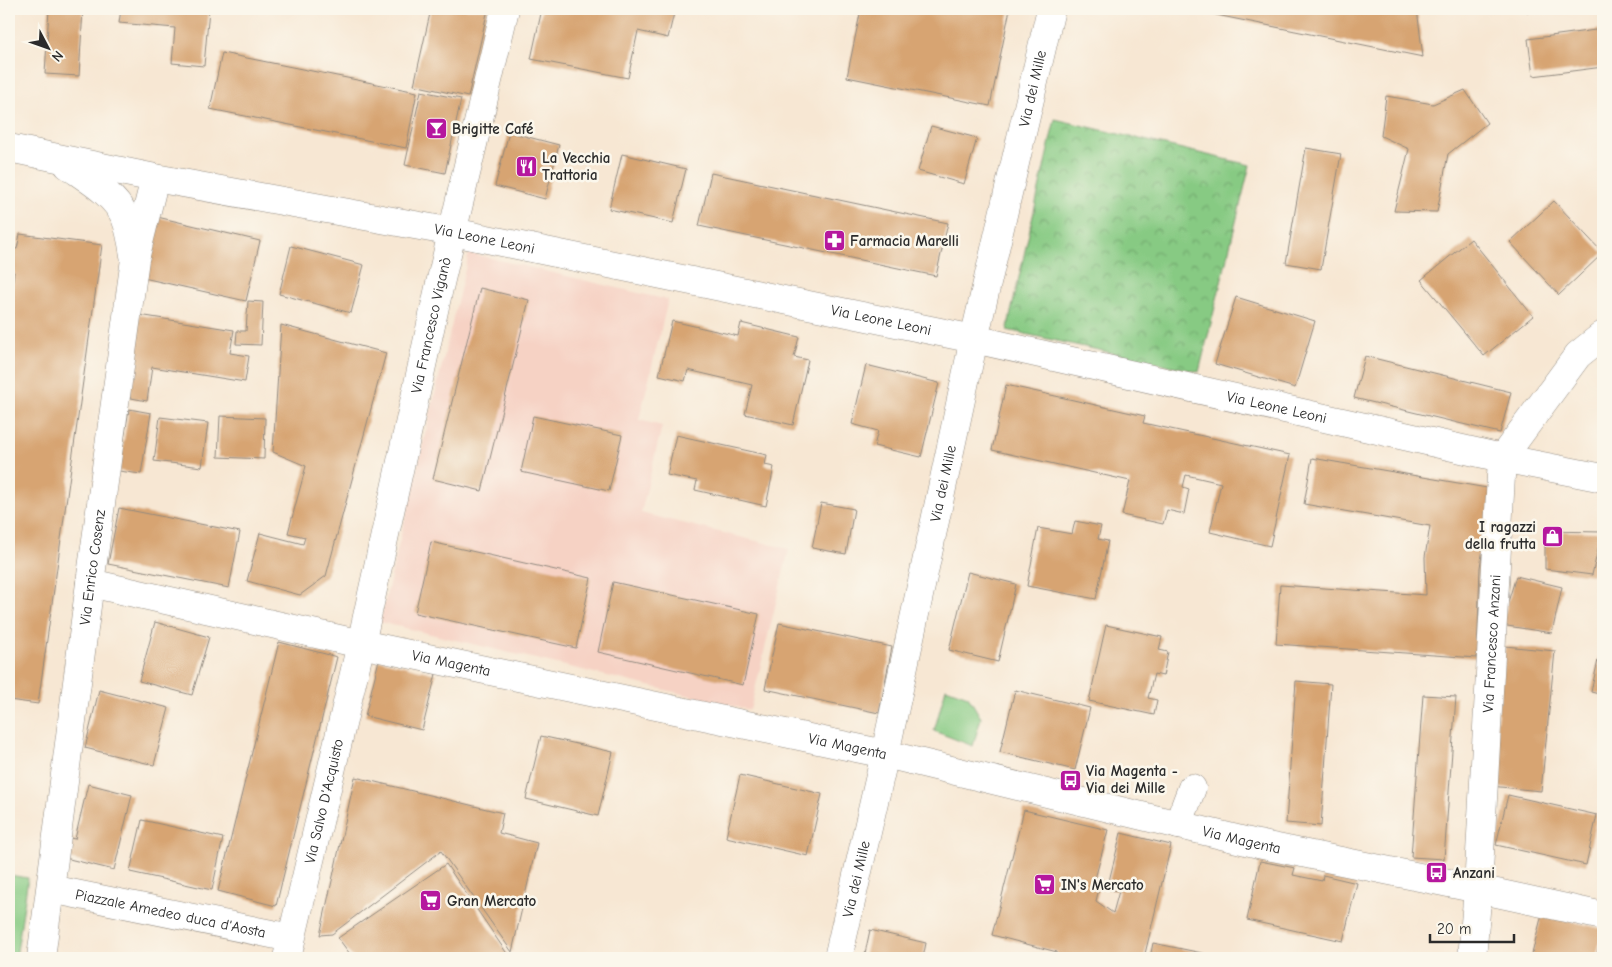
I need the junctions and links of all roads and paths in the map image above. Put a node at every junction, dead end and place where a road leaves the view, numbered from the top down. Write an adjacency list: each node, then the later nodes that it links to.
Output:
1 (505, 9): 6 (street, Via Francesco Viganò)
2 (1051, 9): 9 (street, Via dei Mille)
3 (9, 148): 4 (street, Via Leone Leoni)
4 (61, 160): 5 (street, Via Leone Leoni); 7 (street)
5 (155, 178): 6 (street, Via Leone Leoni); 7 (street, Via Enrico Cosenz)
6 (453, 232): 9 (street, Via Leone Leoni); 13 (street, Via Francesco Viganò)
7 (135, 259): 12 (street, Via Enrico Cosenz)
8 (1603, 335): 10 (street)
9 (974, 339): 10 (street, Via Leone Leoni); 14 (street, Via dei Mille)
10 (1502, 458): 11 (street, Via Leone Leoni); 18 (street, Via Francesco Anzani)
11 (1603, 478)
12 (90, 583): 13 (street, Via Magenta); 17 (street, Via Enrico Cosenz)
13 (360, 644): 14 (street, Via Magenta); 20 (street, Via Salvo D'Acquisto)
14 (885, 754): 16 (street, Via Magenta); 22 (street, Via dei Mille)
15 (1192, 788): 16 (street)
16 (1178, 825): 18 (street, Via Magenta)
17 (51, 889): 20 (street, Piazzale Amedeo duca d'Aosta); 21 (street, Via Enrico Cosenz)
18 (1478, 889): 19 (street, Via Magenta); 23 (street, Via Francesco Anzani)
19 (1603, 916)
20 (289, 948)
21 (41, 958)
22 (838, 958)
23 (1472, 958)

